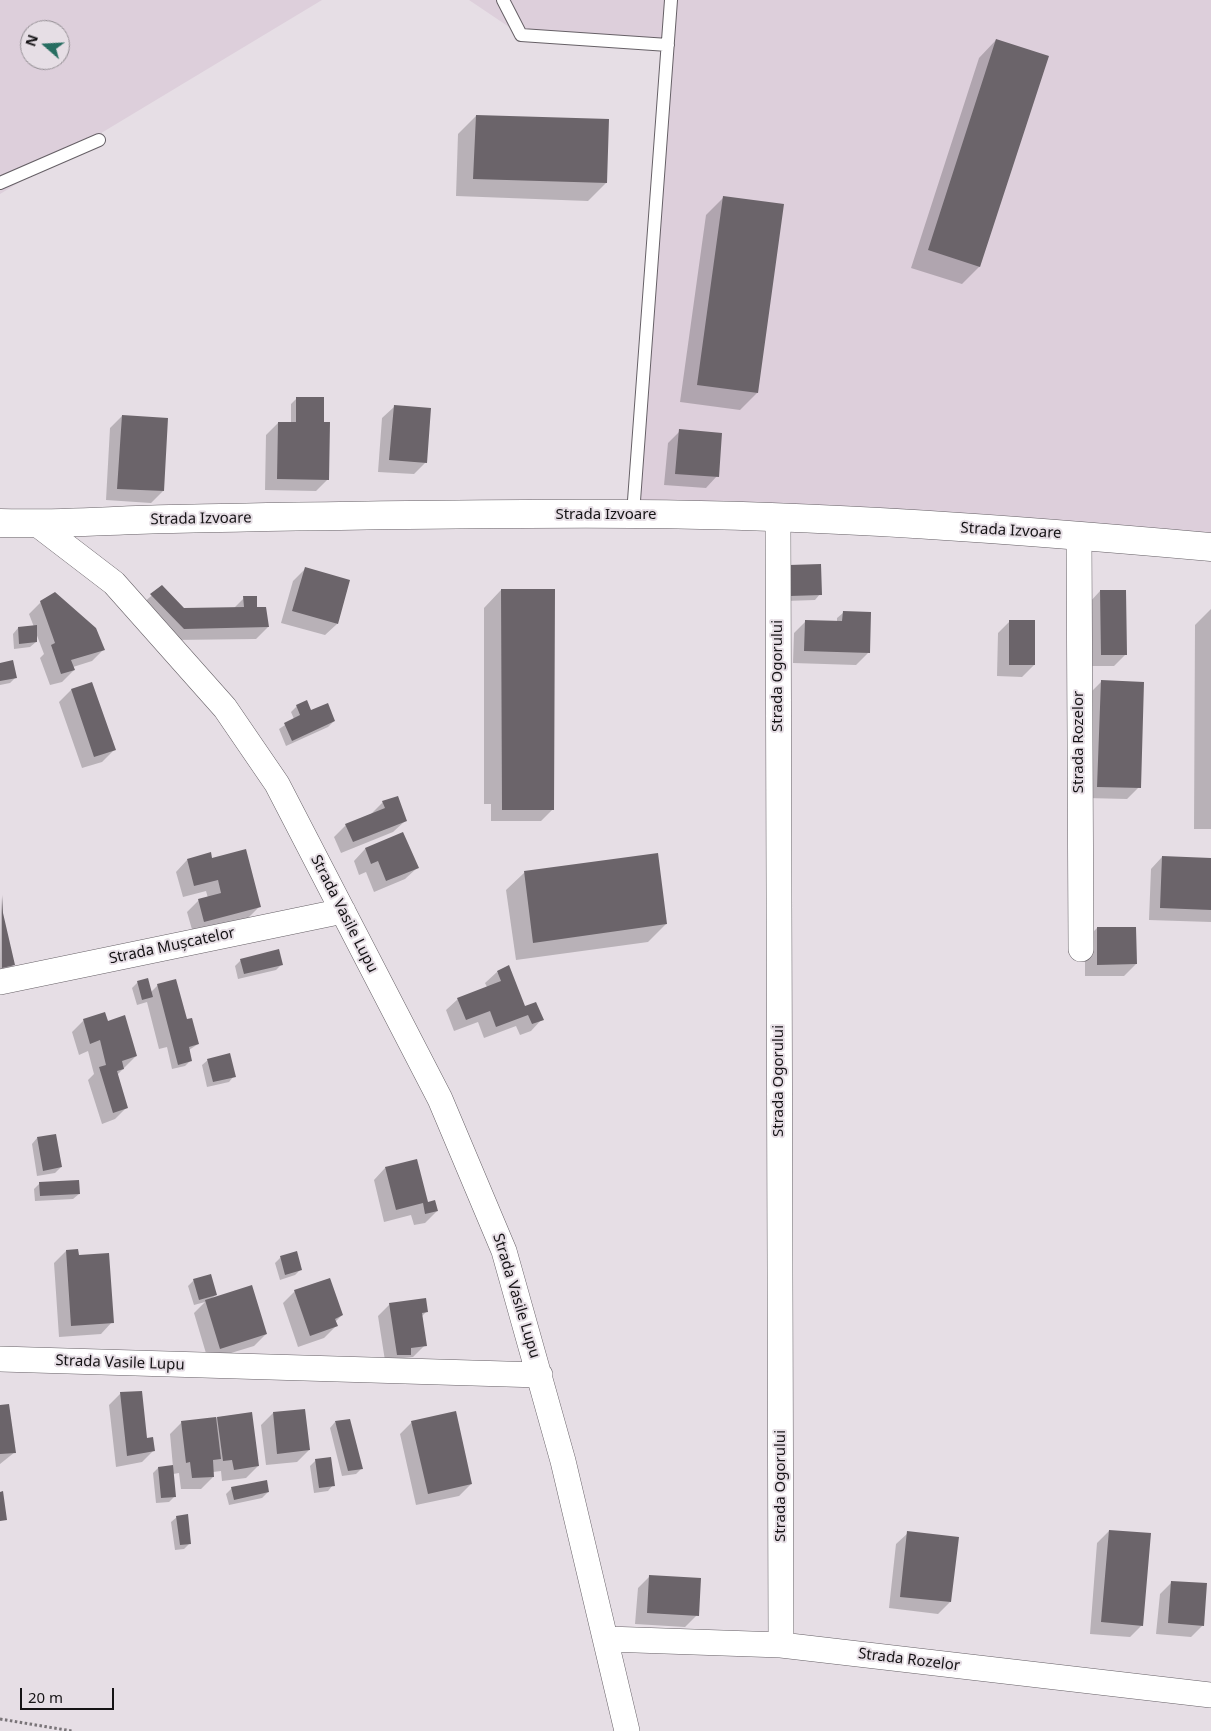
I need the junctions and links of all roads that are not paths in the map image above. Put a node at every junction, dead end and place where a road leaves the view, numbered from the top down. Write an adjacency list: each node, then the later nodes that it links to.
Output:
1 (503, 0): 3 (lane)
2 (671, 0): 3 (lane)
3 (668, 45): 6 (lane)
4 (99, 140): 5 (lane)
5 (0, 183)
6 (633, 514): 7 (main road, Strada Izvoare); 9 (main road, Strada Izvoare)
7 (778, 518): 10 (main road, Strada Izvoare); 18 (street, Strada Ogorului)
8 (0, 523): 9 (main road, Strada Izvoare)
9 (37, 524): 12 (street, Strada Vasile Lupu)
10 (1079, 536): 11 (main road, Strada Izvoare); 13 (street, Strada Rozelor)
11 (1211, 547)
12 (343, 911): 14 (street, Strada Mușcatelor); 16 (street, Strada Vasile Lupu)
13 (1081, 949)
14 (0, 982)
15 (0, 1359): 16 (street, Strada Vasile Lupu)
16 (540, 1375): 17 (street, Strada Vasile Lupu)
17 (607, 1640): 18 (street, Strada Rozelor); 20 (street, Strada Vasile Lupu)
18 (781, 1645): 19 (street, Strada Rozelor)
19 (1211, 1695)
20 (627, 1731)

